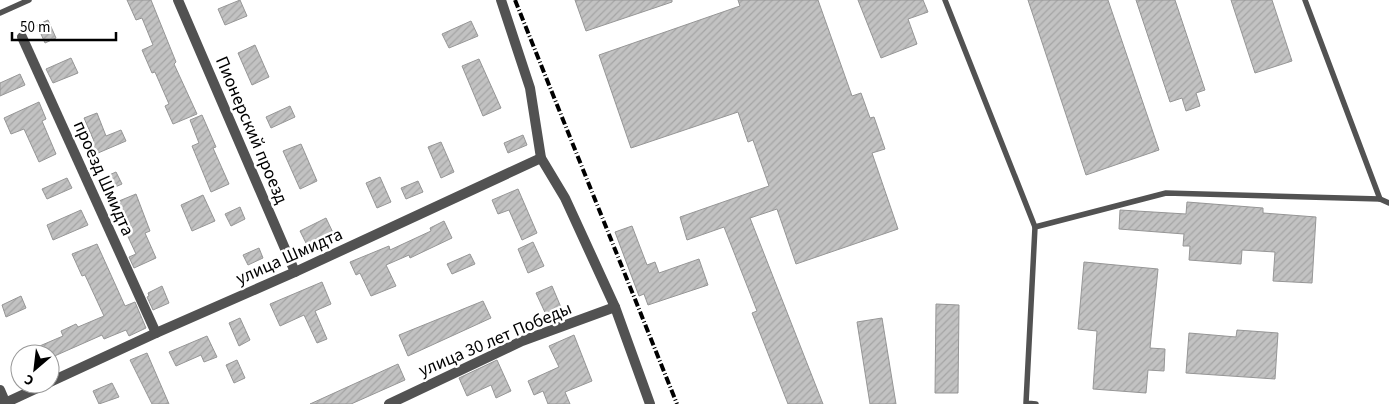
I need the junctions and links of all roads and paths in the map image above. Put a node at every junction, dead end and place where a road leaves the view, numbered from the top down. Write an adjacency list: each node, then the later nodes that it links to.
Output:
1 (29, 0): 6 (lane)
2 (178, 0): 12 (street, Пионерский проезд)
3 (501, 0): 8 (street)
4 (945, 0): 11 (lane)
5 (1305, 0): 9 (lane)
6 (0, 13)
7 (22, 37): 14 (street, проезд Шмидта)
8 (541, 158): 12 (street, улица Шмидта); 13 (street)
9 (1380, 199): 10 (lane); 11 (lane)
10 (1389, 203)
11 (1035, 227): 21 (lane)
12 (295, 272): 14 (street, улица Шмидта)
13 (615, 307): 19 (street, улица 30 лет Победы); 20 (street)
14 (156, 333): 15 (street, улица Шмидта)
15 (60, 377)
16 (0, 390): 18 (street)
17 (25, 394): 18 (street)
18 (6, 403)
19 (389, 404)
20 (650, 404)
21 (1026, 404): 22 (lane)
22 (1036, 404)

